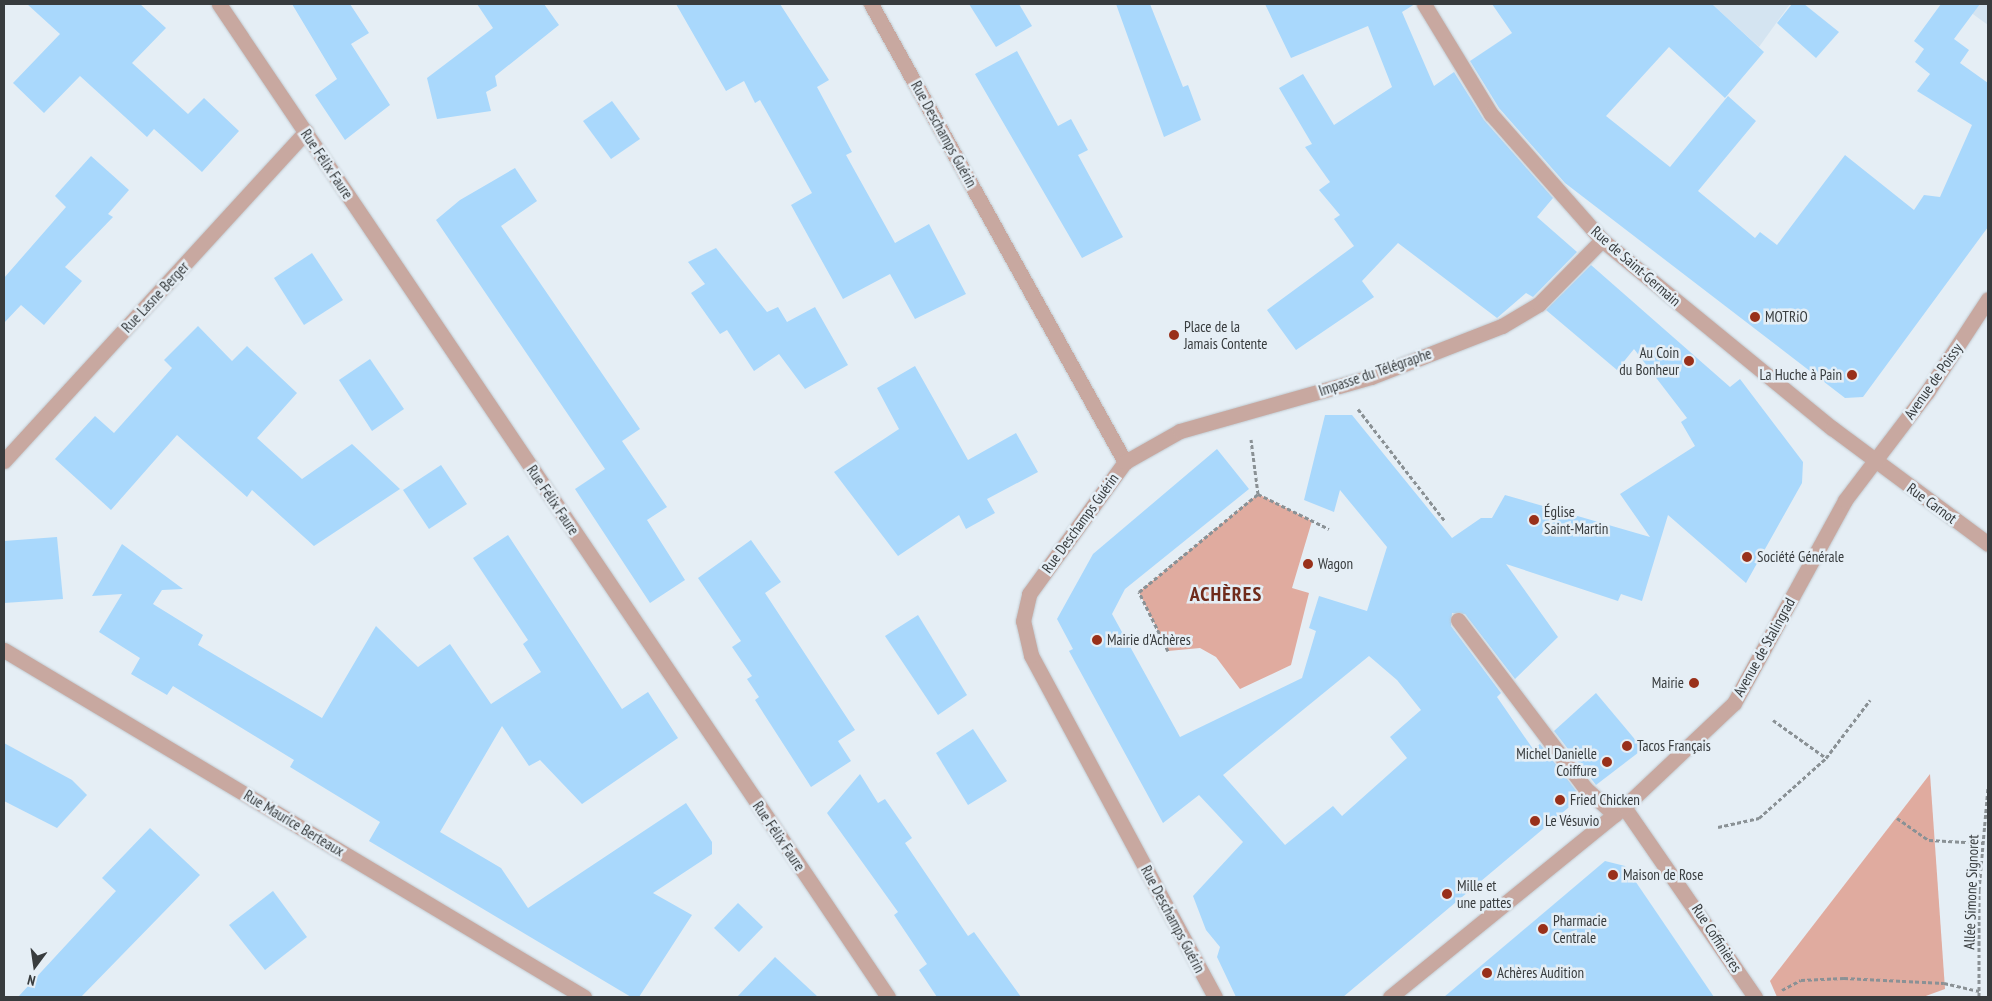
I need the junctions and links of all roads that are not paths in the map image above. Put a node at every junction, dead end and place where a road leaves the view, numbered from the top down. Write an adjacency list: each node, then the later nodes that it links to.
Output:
1 (219, 4): 4 (street, Rue Félix Faure)
2 (871, 4): 8 (street, Rue Deschamps Guérin)
3 (1424, 4): 5 (street, Rue de Saint-Germain)
4 (306, 132): 7 (street, Rue Lasne Berger); 15 (street, Rue Félix Faure)
5 (1602, 240): 8 (street, Impasse du Télégraphe); 9 (street, Rue de Saint-Germain)
6 (1988, 299): 9 (street, Avenue de Poissy)
7 (4, 461)
8 (1125, 462): 16 (street, Rue Deschamps Guérin)
9 (1875, 462): 10 (street, Rue Carnot); 13 (street, Avenue de Stalingrad)
10 (1988, 544)
11 (1458, 620): 13 (street, Rue Coffinières)
12 (4, 650): 14 (street, Rue Maurice Berteaux)
13 (1620, 811): 17 (street, Avenue de Stalingrad); 18 (street, Rue Coffinières)
14 (584, 997)
15 (888, 997)
16 (1215, 997)
17 (1390, 997)
18 (1755, 997)

